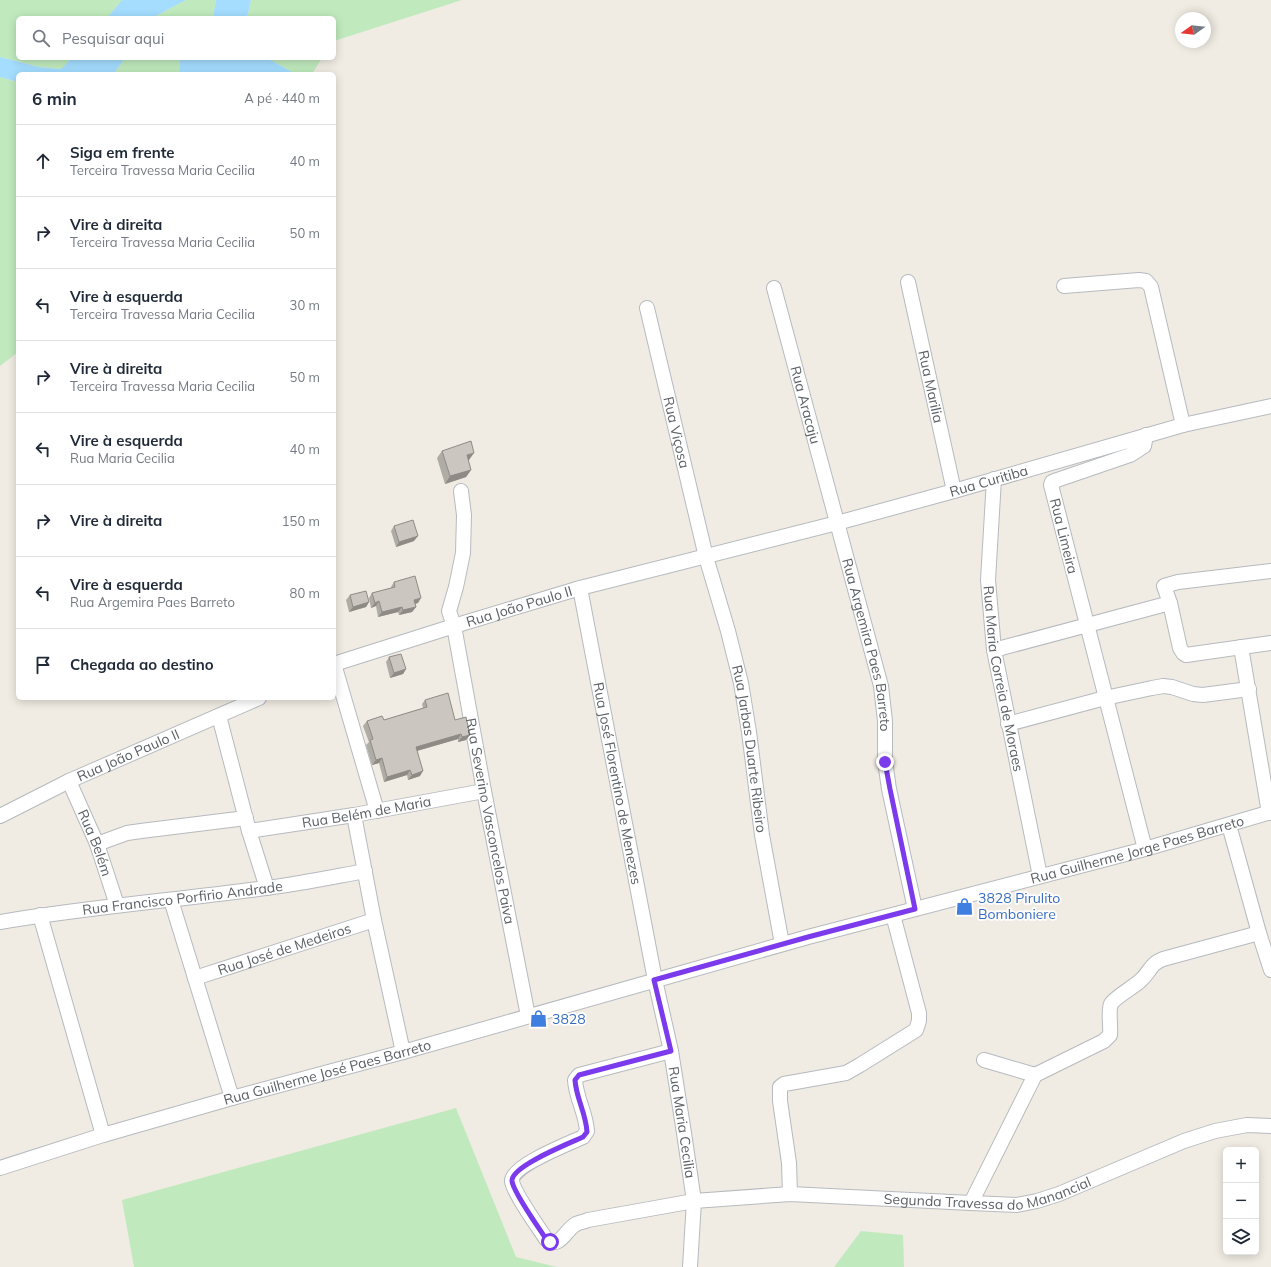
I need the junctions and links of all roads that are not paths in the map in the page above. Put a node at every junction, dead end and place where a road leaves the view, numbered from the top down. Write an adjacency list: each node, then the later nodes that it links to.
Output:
1 (908, 282): 10 (street, Rua Marilia)
2 (1064, 286): 6 (street)
3 (774, 288): 11 (street, Rua Aracaju)
4 (647, 308): 12 (street, Rua Viçosa)
5 (1271, 406): 6 (street, Rua Curitiba)
6 (1183, 425): 7 (street, Rua Curitiba)
7 (1146, 435): 8 (street, Rua Curitiba); 16 (street, Rua Limeira)
8 (994, 479): 10 (street, Rua Curitiba); 20 (street, Rua Maria Correia de Moraes)
9 (461, 491): 17 (street, Rua Severino Vasconcelos Paiva)
10 (954, 491): 11 (street, Rua Curitiba)
11 (837, 523): 12 (street, Rua Curitiba); 43 (street, Rua Argemira Paes Barreto)
12 (706, 557): 14 (street, Rua João Paulo II); 49 (street, Rua Jarbas Duarte Ribeiro)
13 (1271, 571): 15 (street)
14 (580, 588): 17 (street, Rua João Paulo II); 52 (street, Rua José Florentino de Menezes)
15 (1170, 603): 16 (street); 19 (street)
16 (1086, 625): 20 (street); 24 (street, Rua Limeira)
17 (454, 626): 21 (street, Rua João Paulo II); 29 (street, Rua Severino Vasconcelos Paiva)
18 (1271, 643): 19 (street)
19 (1241, 647): 23 (street)
20 (994, 650): 27 (street, Rua Maria Correia de Moraes)
21 (336, 663)
22 (336, 671): 30 (street, Rua João Paulo II)
23 (1249, 689): 24 (street); 31 (street)
24 (1105, 698): 27 (street); 37 (street, Rua Limeira)
25 (255, 700): 26 (street, Rua João Paulo II)
26 (219, 716): 28 (street, Rua João Paulo II); 34 (street)
27 (1008, 724): 39 (street, Rua Maria Correia de Moraes)
28 (70, 781): 33 (street, Rua João Paulo II); 36 (street, Rua Belém)
29 (484, 791): 30 (street, Rua Belém de Maria); 53 (street, Rua Severino Vasconcelos Paiva)
30 (377, 811): 32 (street, Rua Belém de Maria)
31 (1270, 812): 35 (street, Rua Guilherme Jorge Paes Barreto)
32 (354, 815): 34 (street, Rua Belém de Maria); 38 (street)
33 (0, 816)
34 (248, 825): 36 (street, Rua Belém de Maria); 40 (street)
35 (1229, 825): 37 (street, Rua Guilherme Jorge Paes Barreto); 48 (street)
36 (97, 844): 42 (street, Rua Belém)
37 (1145, 849): 39 (street, Rua Guilherme Jorge Paes Barreto)
38 (365, 871): 40 (street, Rua Francisco Porfirio Andrade); 46 (street)
39 (1040, 876): 43 (street, Rua Guilherme Jorge Paes Barreto)
40 (267, 888): 41 (street, Rua Francisco Porfirio Andrade)
41 (171, 900): 42 (street, Rua Francisco Porfirio Andrade); 51 (street)
42 (118, 905): 44 (street, Rua Francisco Porfirio Andrade)
43 (915, 909): 45 (street, Rua Guilherme Jorge Paes Barreto)
44 (40, 915): 47 (street, Rua Francisco Porfirio Andrade); 60 (street)
45 (893, 915): 49 (street, Rua Guilherme Jorge Paes Barreto); 62 (street)
46 (374, 920): 51 (street, Rua José de Medeiros); 55 (street)
47 (0, 922)
48 (1258, 933): 50 (street); 57 (street)
49 (782, 944): 52 (street, Rua Guilherme Jorge Paes Barreto)
50 (1271, 970)
51 (195, 978): 58 (street)
52 (654, 980): 53 (street, Rua Guilherme José Paes Barreto); 54 (street, Rua Maria Cecilia)
53 (528, 1016): 55 (street, Rua Guilherme José Paes Barreto)
54 (671, 1051): 63 (street, Rua Maria Cecilia); 63 (street, Segunda Travessa do Manancial)
55 (403, 1052): 58 (street, Rua Guilherme José Paes Barreto)
56 (984, 1060): 57 (street)
57 (1035, 1075): 64 (street)
58 (232, 1098): 60 (street, Rua Guilherme José Paes Barreto)
59 (1271, 1126): 64 (street, Segunda Travessa do Manancial)
60 (103, 1135): 61 (street, Rua Guilherme José Paes Barreto)
61 (0, 1168)
62 (790, 1194): 63 (street, Segunda Travessa do Manancial); 64 (street, Segunda Travessa do Manancial)
63 (694, 1201): 65 (street, Rua Maria Cecilia)
64 (971, 1203)
65 (690, 1267)

